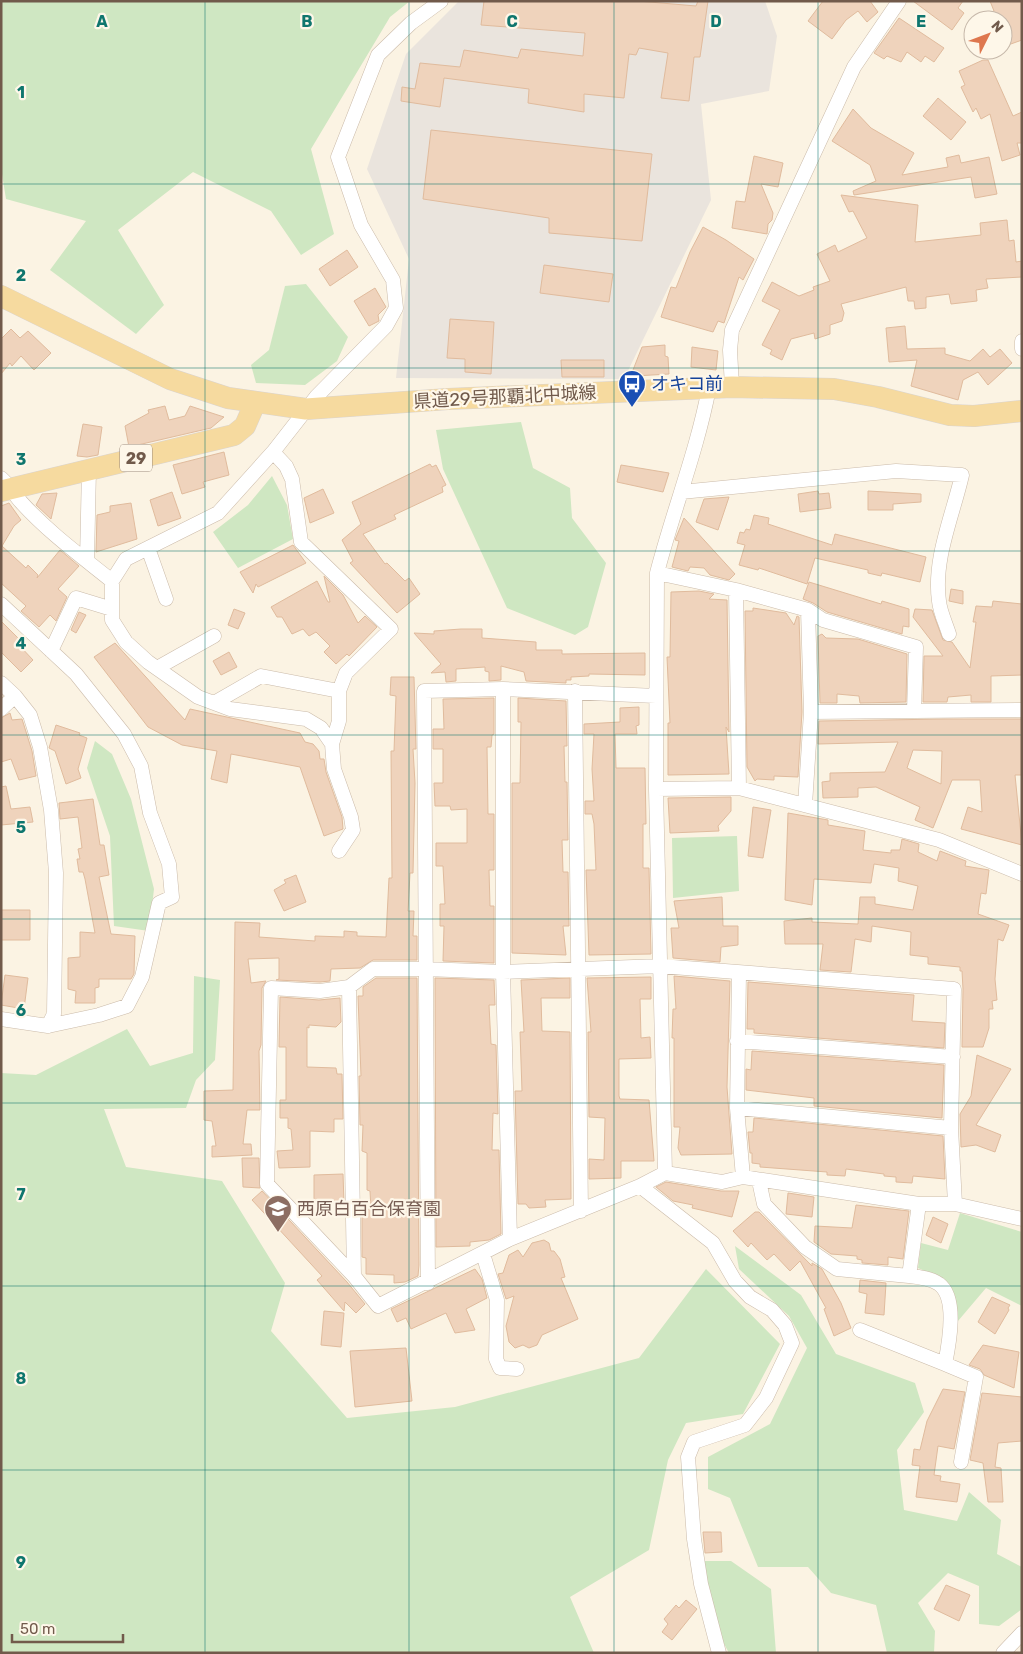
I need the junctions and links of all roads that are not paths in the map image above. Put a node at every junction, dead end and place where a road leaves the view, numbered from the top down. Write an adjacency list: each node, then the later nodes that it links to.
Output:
1 (441, 1): 9 (street)
2 (899, 1): 6 (street)
3 (1, 296): 8 (main road, 県道29号那覇北中城線)
4 (1022, 341): 5 (street)
5 (1022, 349)
6 (732, 387): 7 (main road, 県道29号那覇北中城線); 10 (main road, 県道29号那覇北中城線)
7 (709, 388): 9 (main road, 県道29号那覇北中城線); 14 (street)
8 (255, 403): 9 (main road, 県道29号那覇北中城線); 12 (main road, 29)
9 (306, 409): 11 (street)
10 (1022, 411)
11 (273, 452): 15 (street); 30 (street)
12 (89, 469): 13 (main road, 29); 16 (street)
13 (5, 486): 16 (street)
14 (681, 492): 17 (street); 24 (street)
15 (148, 548): 18 (street); 20 (street)
16 (87, 560): 18 (street)
17 (657, 573): 19 (street); 33 (street)
18 (112, 581): 22 (street)
19 (736, 590): 23 (street); 40 (street)
20 (166, 599)
21 (1, 604): 26 (street)
22 (112, 610): 26 (street); 27 (street)
23 (808, 610): 37 (street); 38 (street)
24 (949, 634)
25 (214, 636): 27 (street)
26 (50, 651): 52 (street)
27 (158, 668): 34 (street)
28 (1, 682): 32 (street)
29 (503, 689): 31 (street); 46 (street); 48 (street)
30 (339, 691): 34 (street); 39 (street)
31 (575, 692): 33 (street); 47 (street)
32 (15, 696): 35 (street); 52 (street)
33 (656, 696): 41 (street)
34 (214, 703): 39 (street)
35 (1, 709)
36 (1022, 710): 37 (street)
37 (914, 711): 38 (street)
38 (811, 712): 42 (street)
39 (332, 744): 43 (street)
40 (740, 788): 41 (street); 42 (street)
41 (656, 789): 45 (street)
42 (805, 805): 44 (street)
43 (339, 850)
44 (1022, 874)
45 (660, 966): 47 (street); 49 (street); 57 (street)
46 (425, 969): 48 (street); 50 (street); 69 (street)
47 (580, 969): 48 (street); 63 (street)
48 (503, 972): 65 (street)
49 (739, 974): 53 (street); 54 (street)
50 (349, 987): 67 (street); 67 (street)
51 (1, 1019): 52 (street)
52 (48, 1026)
53 (737, 1041): 54 (street); 55 (street)
54 (953, 1057): 56 (street)
55 (737, 1108): 56 (street); 58 (street)
56 (951, 1128): 62 (street)
57 (665, 1173): 58 (street); 60 (street)
58 (744, 1177): 59 (street)
59 (759, 1180): 61 (street); 68 (street)
60 (640, 1186): 63 (street); 75 (street)
61 (918, 1204): 62 (street); 68 (street)
62 (955, 1204): 64 (street)
63 (581, 1211): 65 (street)
64 (1022, 1219)
65 (510, 1239): 66 (street)
66 (483, 1254): 69 (street); 72 (street)
67 (354, 1276): 69 (street)
68 (909, 1276): 71 (street)
69 (428, 1283)
70 (860, 1330): 71 (street)
71 (945, 1364): 73 (street)
72 (517, 1369)
73 (961, 1462)
74 (1022, 1633): 76 (street)
75 (719, 1653)
76 (1003, 1653)

